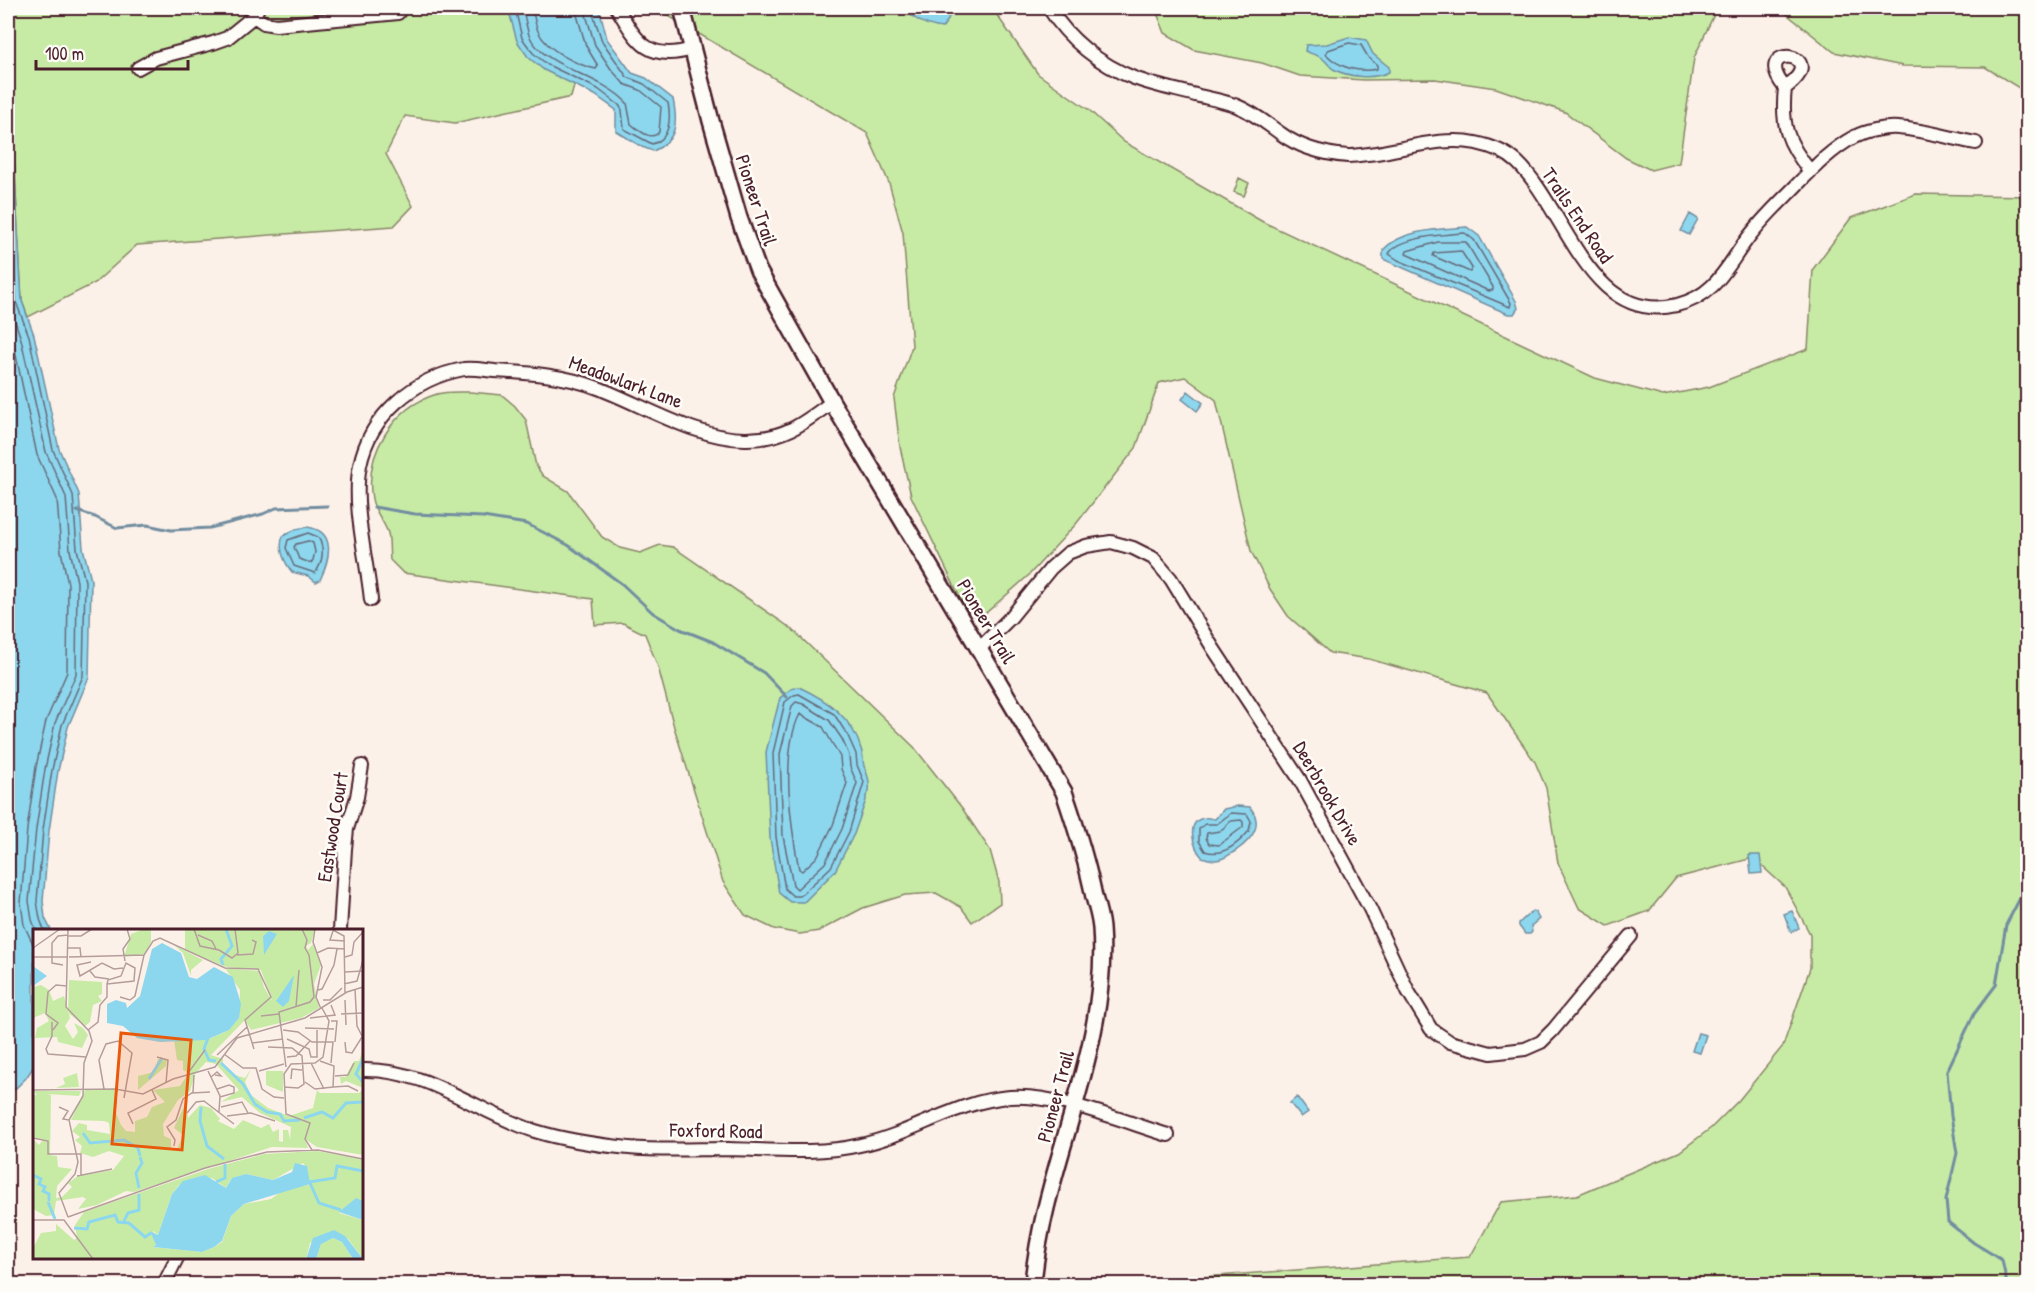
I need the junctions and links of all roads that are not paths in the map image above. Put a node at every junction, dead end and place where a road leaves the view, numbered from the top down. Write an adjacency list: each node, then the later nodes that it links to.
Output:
1 (617, 8): 6 (street)
2 (682, 8): 6 (main road, Pioneer Trail)
3 (1049, 8): 10 (street, Trails End Road)
4 (256, 12): 5 (street); 7 (street)
5 (398, 13)
6 (693, 49): 11 (main road, Pioneer Trail)
7 (138, 68)
8 (1785, 88): 10 (street)
9 (1976, 143): 10 (street, Trails End Road)
10 (1810, 171)
11 (832, 402): 12 (street, Meadowlark Lane); 13 (main road, Pioneer Trail)
12 (371, 600)
13 (979, 649): 16 (street, Deerbrook Drive); 18 (main road, Pioneer Trail)
14 (362, 766): 15 (street, Eastwood Court)
15 (340, 929)
16 (1632, 936)
17 (363, 1070): 18 (street, Foxford Road)
18 (1073, 1106): 19 (street, Foxford Road); 22 (main road, Pioneer Trail)
19 (1168, 1135)
20 (176, 1259): 21 (street)
21 (164, 1284)
22 (1033, 1284)

